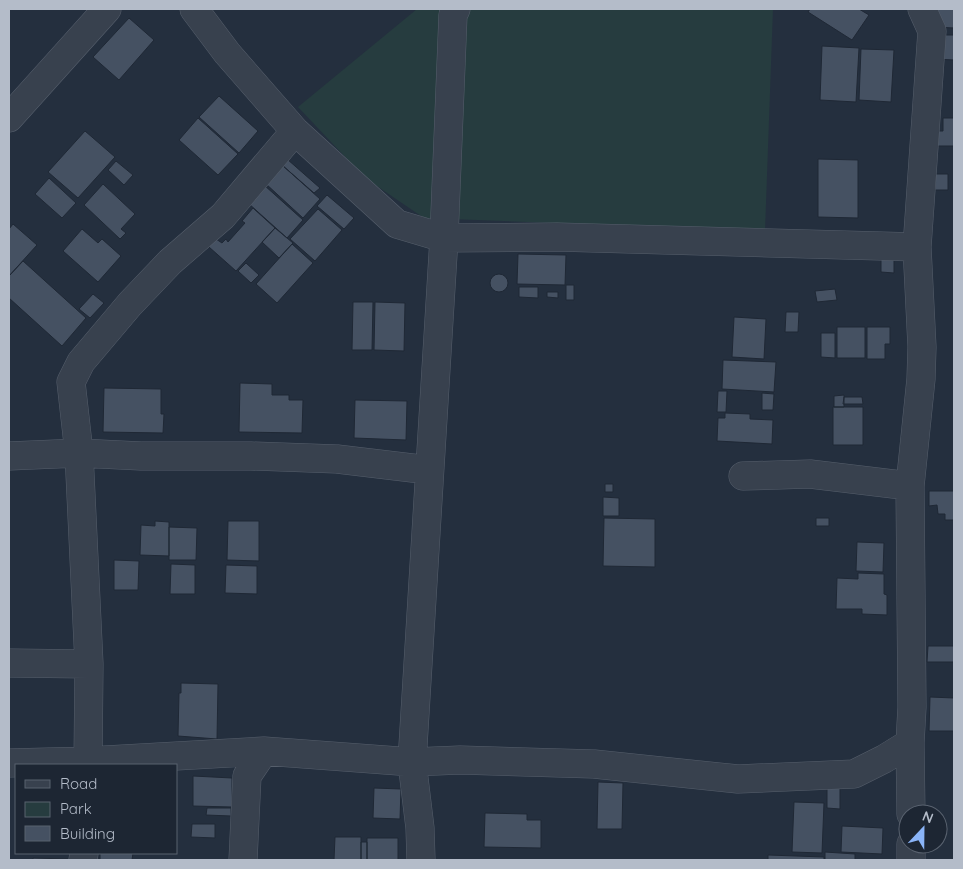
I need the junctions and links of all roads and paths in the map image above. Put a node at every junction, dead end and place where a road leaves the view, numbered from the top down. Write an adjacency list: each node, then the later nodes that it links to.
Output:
1 (107, 9): 5 (street)
2 (194, 9): 6 (street)
3 (456, 9): 7 (street)
4 (922, 9): 8 (street)
5 (9, 118)
6 (295, 131): 7 (street); 9 (street)
7 (444, 238): 8 (street); 11 (street)
8 (917, 247): 13 (street)
9 (78, 454): 10 (street); 11 (street); 15 (street)
10 (9, 456)
11 (429, 470): 18 (street)
12 (743, 476): 13 (street)
13 (910, 486): 16 (street)
14 (9, 663): 15 (street)
15 (90, 664): 20 (street)
16 (910, 743): 18 (street); 21 (street)
17 (264, 752): 18 (street); 20 (street); 22 (street)
18 (412, 762): 23 (street)
19 (9, 763): 20 (street)
20 (88, 763)
21 (911, 804)
22 (243, 860)
23 (421, 860)

